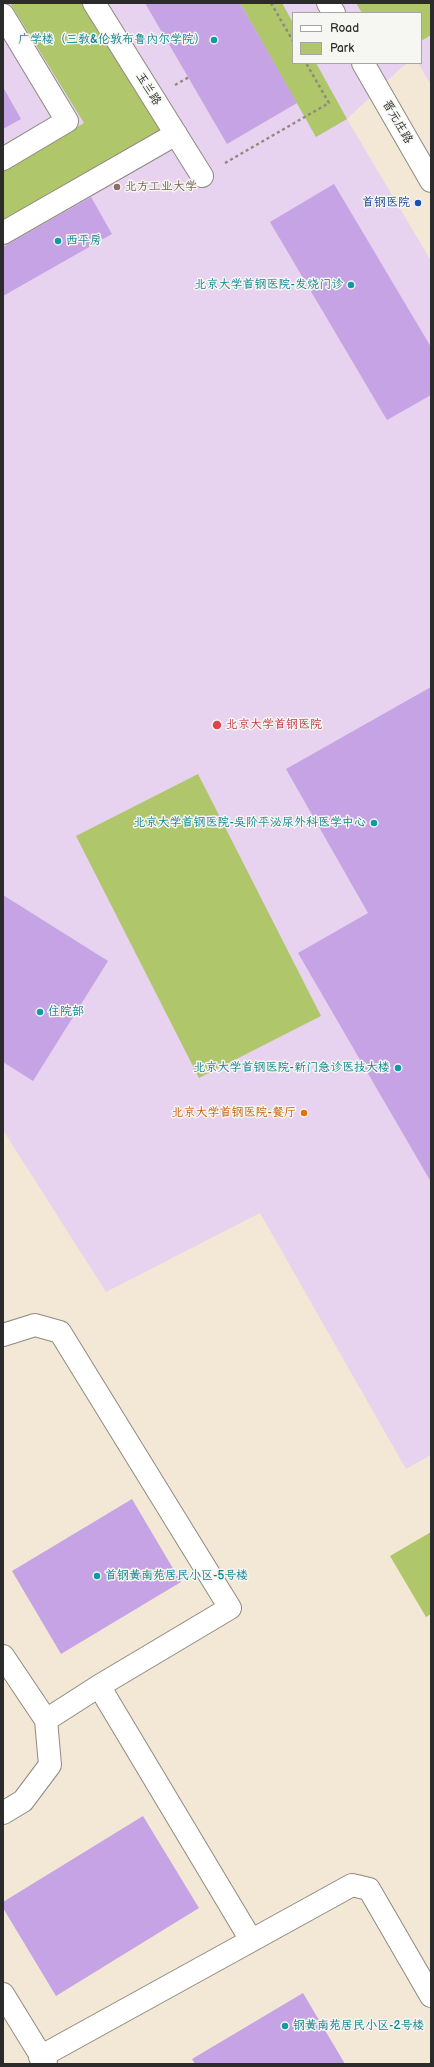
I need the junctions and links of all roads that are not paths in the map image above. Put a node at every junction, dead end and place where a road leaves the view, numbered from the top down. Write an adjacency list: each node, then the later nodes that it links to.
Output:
1 (94, 3): 6 (street, 玉兰路)
2 (328, 3): 3 (street)
3 (333, 12)
4 (3, 15): 7 (street)
5 (364, 64): 9 (street, 晋元庄路)
6 (176, 134): 8 (street, 玉兰路); 10 (street)
7 (3, 159)
8 (202, 176)
9 (431, 181)
10 (3, 232)
11 (3, 1335): 13 (street)
12 (3, 1656): 14 (street)
13 (99, 1686): 14 (street); 16 (street)
14 (46, 1720): 15 (street)
15 (3, 1813)
16 (251, 1940): 18 (street); 19 (street)
17 (3, 1994): 19 (street)
18 (431, 1996)
19 (43, 2060)

